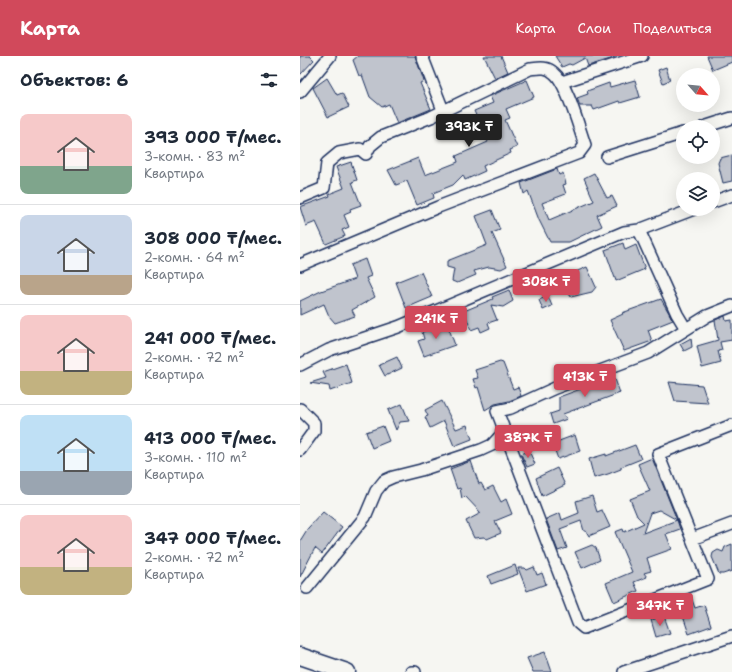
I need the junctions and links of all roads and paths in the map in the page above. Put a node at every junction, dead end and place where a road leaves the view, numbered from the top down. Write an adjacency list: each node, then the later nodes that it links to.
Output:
1 (330, 56): 5 (street)
2 (422, 56): 6 (street)
3 (642, 56): 4 (street)
4 (562, 82): 6 (street); 16 (street)
5 (300, 92)
6 (443, 110): 12 (street)
7 (732, 118): 8 (street)
8 (720, 122)
9 (676, 135): 10 (street)
10 (607, 157)
11 (732, 195): 13 (street)
12 (300, 198)
13 (720, 199)
14 (676, 216): 15 (street)
15 (639, 230): 18 (street); 19 (street)
16 (300, 265)
17 (732, 306): 18 (street)
18 (686, 329): 22 (street)
19 (300, 365)
20 (300, 409): 23 (street)
21 (732, 425): 25 (street)
22 (504, 432): 25 (street); 26 (street)
23 (300, 450)
24 (732, 524): 25 (street)
25 (692, 539)
26 (307, 588)
27 (732, 636): 32 (street)
28 (300, 656): 29 (main road)
29 (348, 672)
30 (411, 672): 31 (street)
31 (415, 672)
32 (624, 672)

